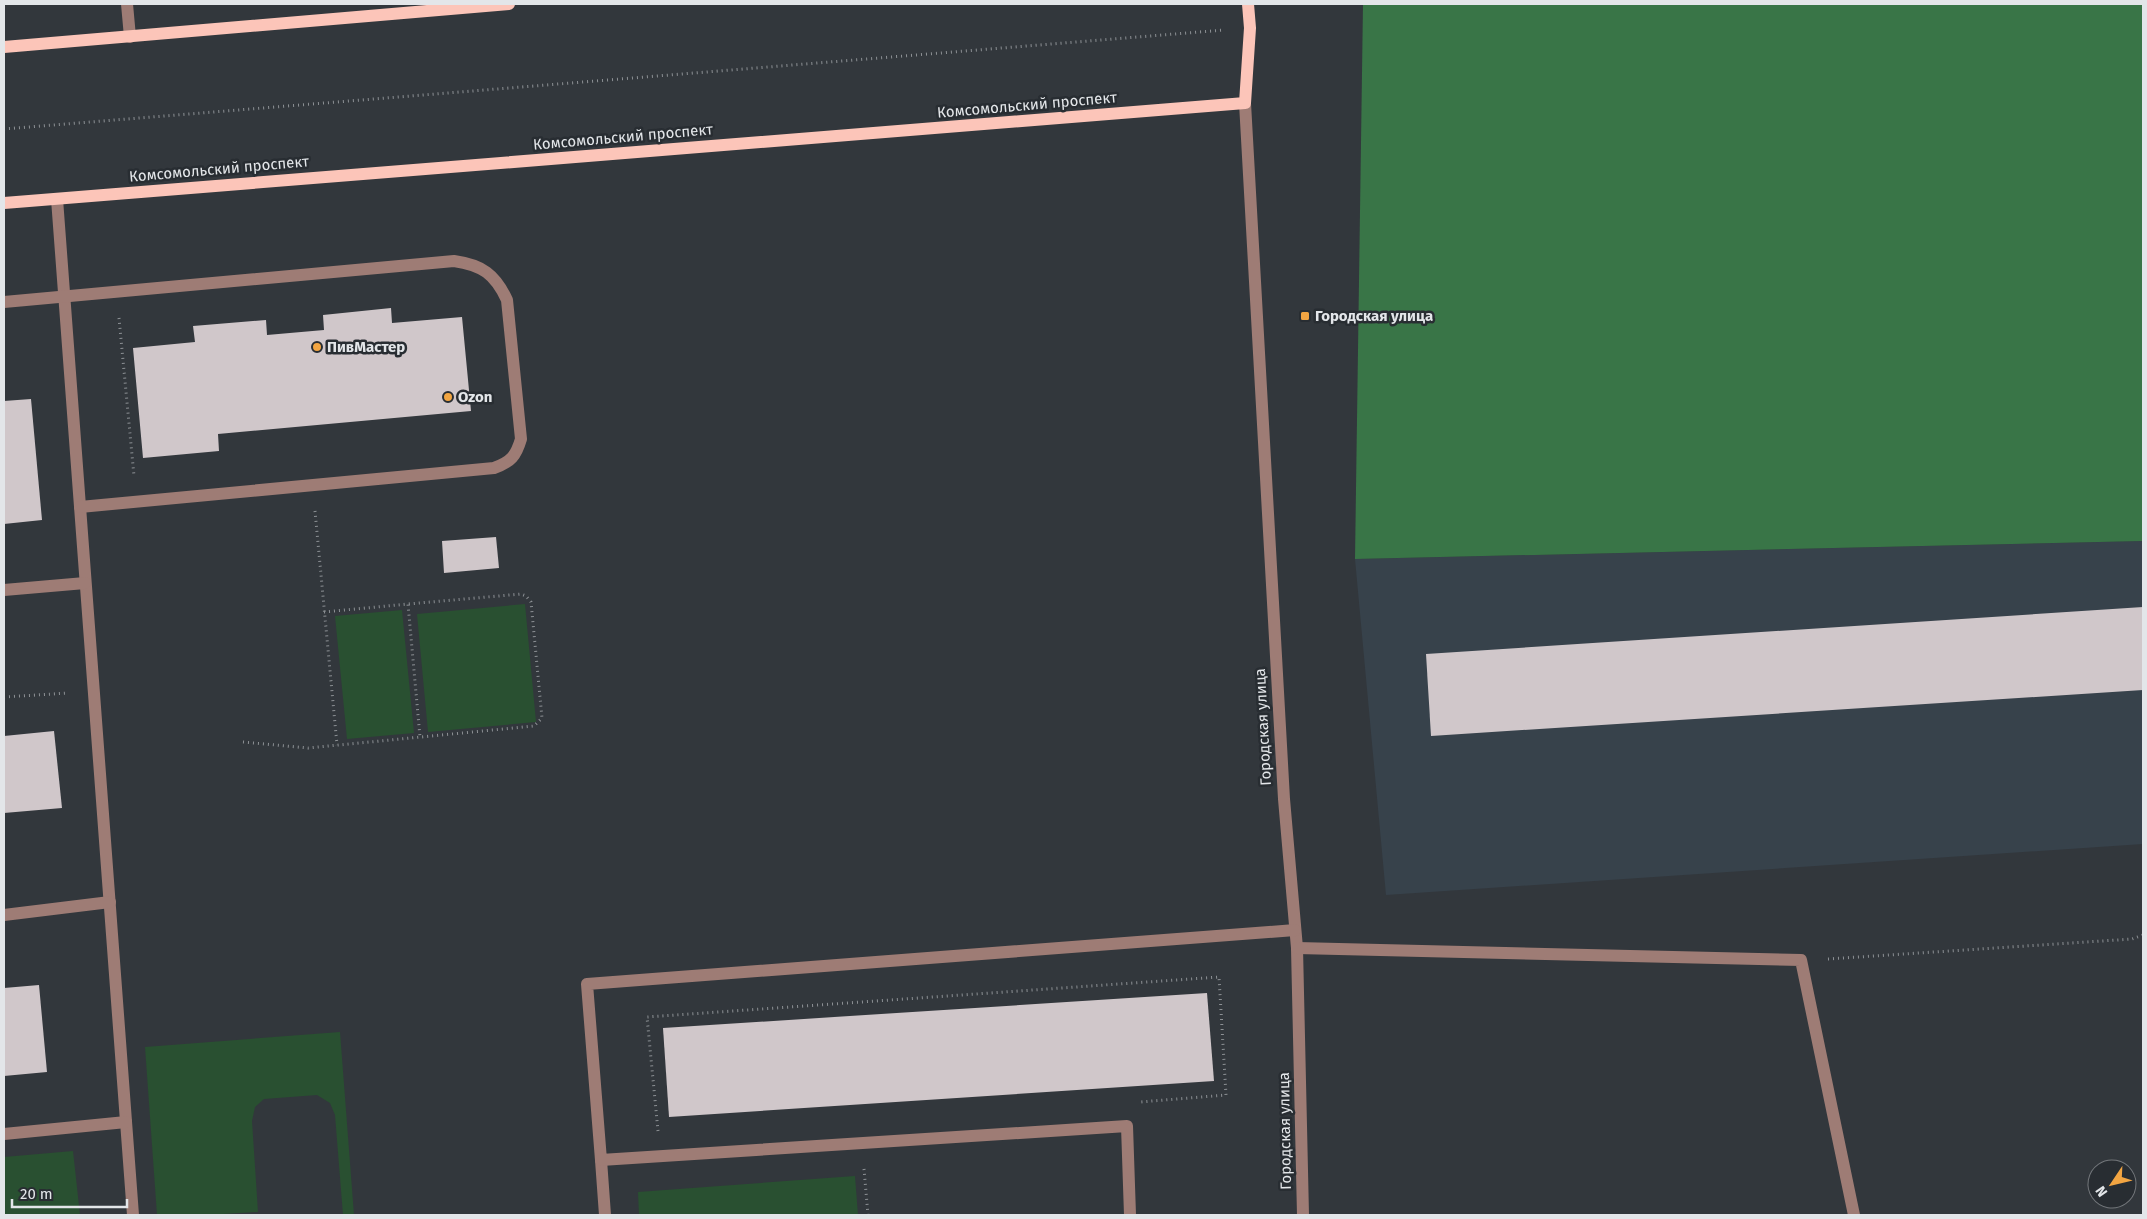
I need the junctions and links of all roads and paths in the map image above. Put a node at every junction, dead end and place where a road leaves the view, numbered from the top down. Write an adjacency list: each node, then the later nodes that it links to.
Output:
1 (127, 4): 5 (street)
2 (509, 4): 5 (main road)
3 (1248, 4): 4 (main road, Городская улица)
4 (1250, 28): 7 (main road, Городская улица); 8 (path)
5 (130, 37): 6 (main road)
6 (4, 47)
7 (1245, 103): 9 (main road, Комсомольский проспект); 28 (street, Городская улица)
8 (4, 128)
9 (57, 199): 10 (main road, Комсомольский проспект); 12 (street)
10 (4, 203)
11 (116, 292): 12 (street); 14 (street); 15 (path)
12 (64, 297): 13 (street); 16 (street)
13 (4, 302)
14 (312, 485): 15 (street); 20 (path)
15 (136, 502): 16 (street)
16 (80, 507): 17 (street)
17 (85, 583): 18 (street); 21 (street)
18 (4, 590)
19 (408, 604): 20 (path); 23 (path); 23 (path)
20 (324, 612): 25 (path)
21 (94, 691): 22 (path); 26 (street)
22 (4, 697)
23 (420, 737): 25 (path)
24 (244, 742): 25 (path)
25 (337, 745)
26 (110, 902): 27 (street); 32 (street)
27 (4, 915)
28 (1295, 930): 30 (street, Городская улица); 36 (street)
29 (2143, 935): 31 (path)
30 (1297, 948): 31 (street); 40 (street, Городская улица)
31 (1801, 960): 41 (street)
32 (126, 1122): 34 (street); 37 (street)
33 (1127, 1126): 35 (path); 36 (street); 39 (street)
34 (4, 1134)
35 (658, 1137)
36 (601, 1160): 38 (street)
37 (133, 1215)
38 (605, 1215)
39 (1130, 1215)
40 (1303, 1215)
41 (1854, 1215)

